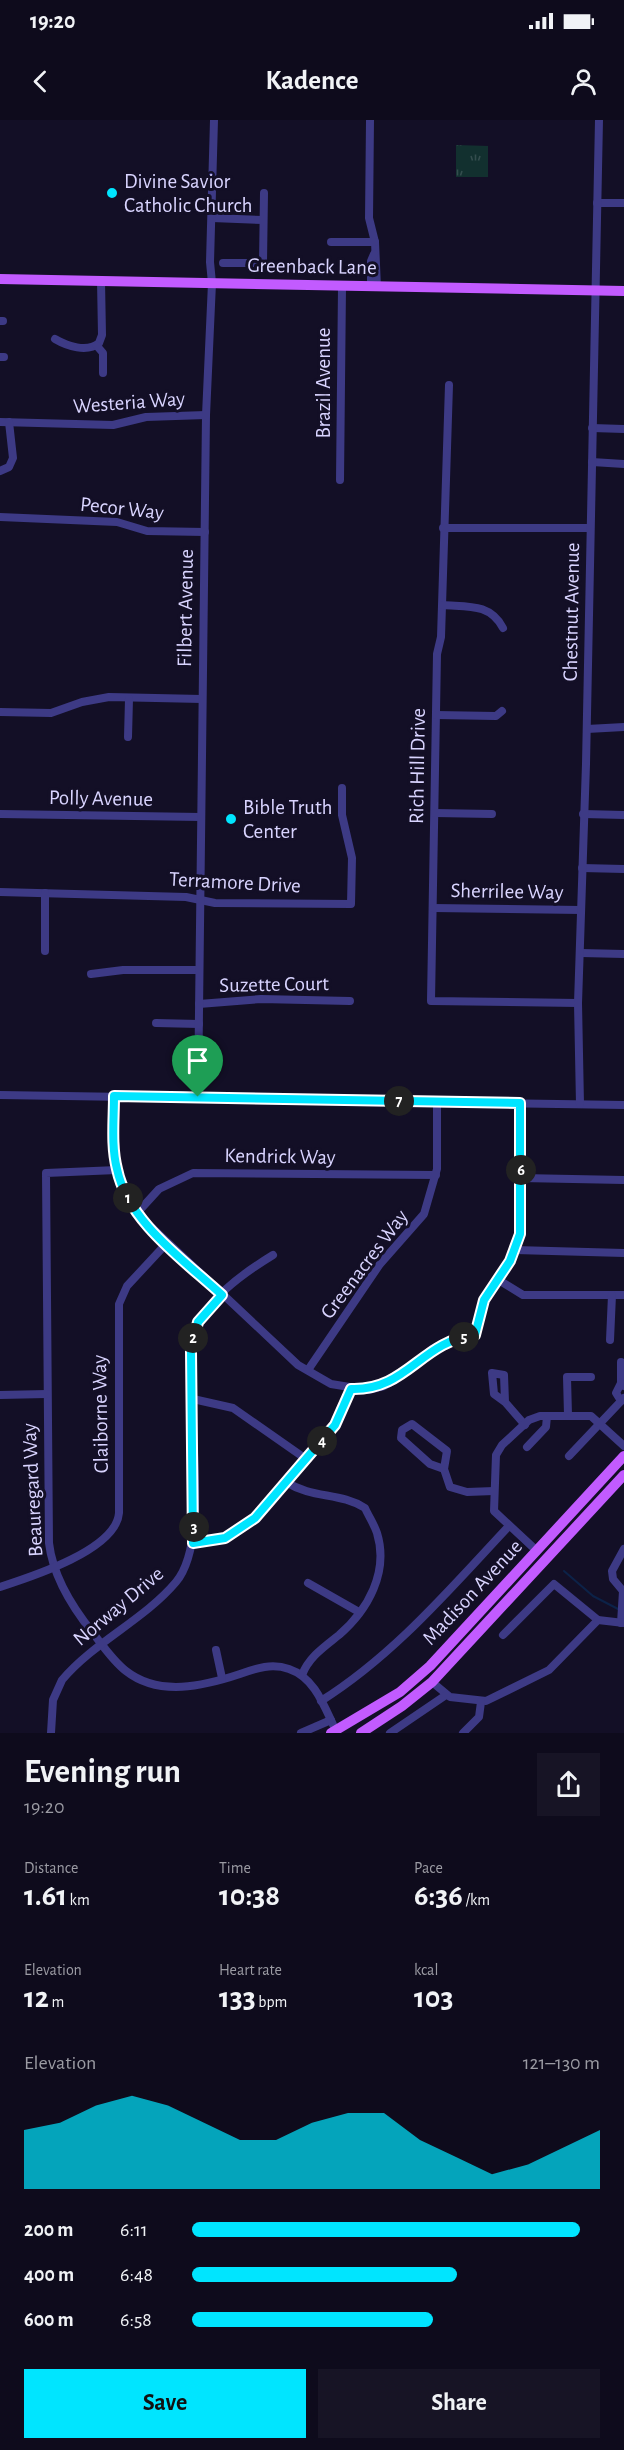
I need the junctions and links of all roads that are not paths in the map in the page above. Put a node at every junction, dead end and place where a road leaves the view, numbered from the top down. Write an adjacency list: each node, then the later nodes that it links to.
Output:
1 (214, 120): 7 (street, Filbert Avenue)
2 (599, 120): 5 (street, Chestnut Avenue)
3 (370, 121): 10 (street)
4 (264, 193): 8 (street)
5 (597, 203): 6 (street); 17 (street, Chestnut Avenue)
6 (624, 203)
7 (212, 218): 8 (street); 14 (street, Filbert Avenue)
8 (263, 220): 11 (street)
9 (332, 242): 10 (street)
10 (375, 242): 16 (street)
11 (223, 262)
12 (0, 279): 13 (main road, Greenback Lane)
13 (101, 281): 14 (main road, Greenback Lane); 20 (street)
14 (212, 283): 15 (main road, Greenback Lane); 23 (street, Filbert Avenue)
15 (342, 287): 16 (main road, Greenback Lane); 31 (street, Brazil Avenue)
16 (374, 287): 17 (main road, Greenback Lane)
17 (594, 291): 18 (main road, Greenback Lane); 26 (street, Chestnut Avenue)
18 (624, 291)
19 (55, 339): 20 (street)
20 (97, 345): 21 (street)
21 (103, 373)
22 (449, 385): 33 (street, Rich Hill Drive)
23 (206, 416): 25 (street, Westeria Way); 35 (street, Filbert Avenue)
24 (0, 422): 25 (street, Westeria Way)
25 (9, 422): 30 (street)
26 (592, 428): 27 (street); 28 (street, Chestnut Avenue)
27 (624, 429)
28 (592, 462): 29 (street); 34 (street, Chestnut Avenue)
29 (624, 464)
30 (0, 471)
31 (340, 480)
32 (0, 517): 35 (street, Pecor Way)
33 (443, 528): 34 (street); 36 (street, Rich Hill Drive)
34 (590, 528): 44 (street, Chestnut Avenue)
35 (205, 532): 39 (street, Filbert Avenue)
36 (442, 604): 37 (street); 42 (street, Rich Hill Drive)
37 (503, 627)
38 (129, 699): 39 (street); 41 (street); 45 (street)
39 (202, 699): 52 (street, Filbert Avenue)
40 (502, 711): 42 (street)
41 (0, 712)
42 (436, 715): 47 (street, Rich Hill Drive)
43 (624, 727): 44 (street)
44 (587, 729): 50 (street, Chestnut Avenue)
45 (128, 737)
46 (342, 788): 57 (street, Terramore Drive)
47 (435, 813): 49 (street); 58 (street, Rich Hill Drive)
48 (0, 814): 52 (street, Polly Avenue)
49 (492, 814)
50 (584, 814): 51 (street); 53 (street, Chestnut Avenue)
51 (624, 815)
52 (201, 817): 57 (street, Filbert Avenue)
53 (582, 868): 54 (street); 59 (street, Chestnut Avenue)
54 (624, 869)
55 (0, 892): 56 (street, Terramore Drive)
56 (45, 893): 57 (street, Terramore Drive); 60 (street)
57 (199, 900): 63 (street, Filbert Avenue)
58 (433, 908): 59 (street, Sherrilee Way); 66 (street, Rich Hill Drive)
59 (581, 910): 61 (street, Chestnut Avenue)
60 (45, 951)
61 (581, 952): 62 (street); 66 (street, Chestnut Avenue)
62 (624, 954)
63 (199, 970): 64 (street); 67 (street, Filbert Avenue)
64 (91, 974)
65 (350, 1001): 67 (street, Suzette Court)
66 (578, 1003): 75 (street, Chestnut Avenue)
67 (199, 1004): 69 (street, Filbert Avenue)
68 (156, 1023): 69 (street)
69 (199, 1024): 72 (street, Filbert Avenue)
70 (0, 1095): 71 (street)
71 (114, 1096): 72 (street); 77 (street)
72 (198, 1097): 73 (street)
73 (437, 1102): 74 (street); 78 (street, Greenacres Way)
74 (520, 1103): 75 (street); 79 (street)
75 (580, 1104): 76 (street)
76 (624, 1105)
77 (117, 1170): 81 (street); 96 (street, Beauregard Way)
78 (436, 1174): 81 (street, Kendrick Way); 92 (street, Greenacres Way)
79 (521, 1178): 80 (street); 83 (street)
80 (624, 1180)
81 (138, 1212): 82 (street)
82 (166, 1244): 87 (street); 118 (street, Claiborne Way)
83 (515, 1250): 84 (street); 86 (street)
84 (624, 1253)
85 (273, 1254): 87 (street, Norway Drive)
86 (497, 1279): 88 (street); 95 (street)
87 (222, 1295): 92 (street); 98 (street, Norway Drive)
88 (612, 1295): 89 (street); 90 (street)
89 (624, 1295)
90 (610, 1340)
91 (621, 1362): 94 (street)
92 (308, 1370): 95 (street)
93 (591, 1377): 102 (street)
94 (623, 1384): 99 (street)
95 (351, 1389): 109 (street)
96 (47, 1394): 97 (street); 118 (street, Beauregard Way)
97 (0, 1395)
98 (193, 1399): 109 (street); 115 (street, Norway Drive)
99 (622, 1399): 103 (street)
100 (505, 1402): 104 (street)
101 (547, 1416): 102 (street); 104 (street); 106 (street)
102 (568, 1416): 103 (street)
103 (601, 1423): 105 (street); 107 (street)
104 (525, 1425): 113 (street)
105 (624, 1446)
106 (527, 1447)
107 (570, 1456)
108 (624, 1456): 117 (main road, Madison Avenue)
109 (306, 1459): 112 (street)
110 (444, 1469): 110 (street); 113 (street)
111 (624, 1475): 130 (main road, Madison Avenue)
112 (286, 1482): 115 (street); 122 (street)
113 (494, 1491): 114 (street)
114 (508, 1527): 117 (street); 132 (street)
115 (193, 1543): 126 (street, Norway Drive)
116 (624, 1549): 120 (street)
117 (537, 1551): 135 (main road, Madison Avenue)
118 (54, 1567): 121 (street, Claiborne Way); 126 (street, Beauregard Way)
119 (308, 1583): 122 (street)
120 (623, 1586): 124 (street)
121 (0, 1587)
122 (359, 1612): 128 (street)
123 (598, 1620): 124 (street); 125 (street); 133 (street)
124 (622, 1620)
125 (503, 1635)
126 (102, 1644): 129 (street, Beauregard Way); 136 (street, Norway Drive)
127 (216, 1650): 129 (street)
128 (302, 1675): 129 (street, Beauregard Way); 132 (street)
129 (222, 1678)
130 (432, 1682): 131 (street); 138 (main road, Madison Avenue)
131 (446, 1695): 133 (street); 139 (street)
132 (321, 1701): 134 (street)
133 (481, 1702): 140 (street)
134 (331, 1720): 135 (street); 137 (street)
135 (335, 1732)
136 (51, 1733)
137 (302, 1733)
138 (361, 1733)
139 (390, 1733)
140 (463, 1733)

